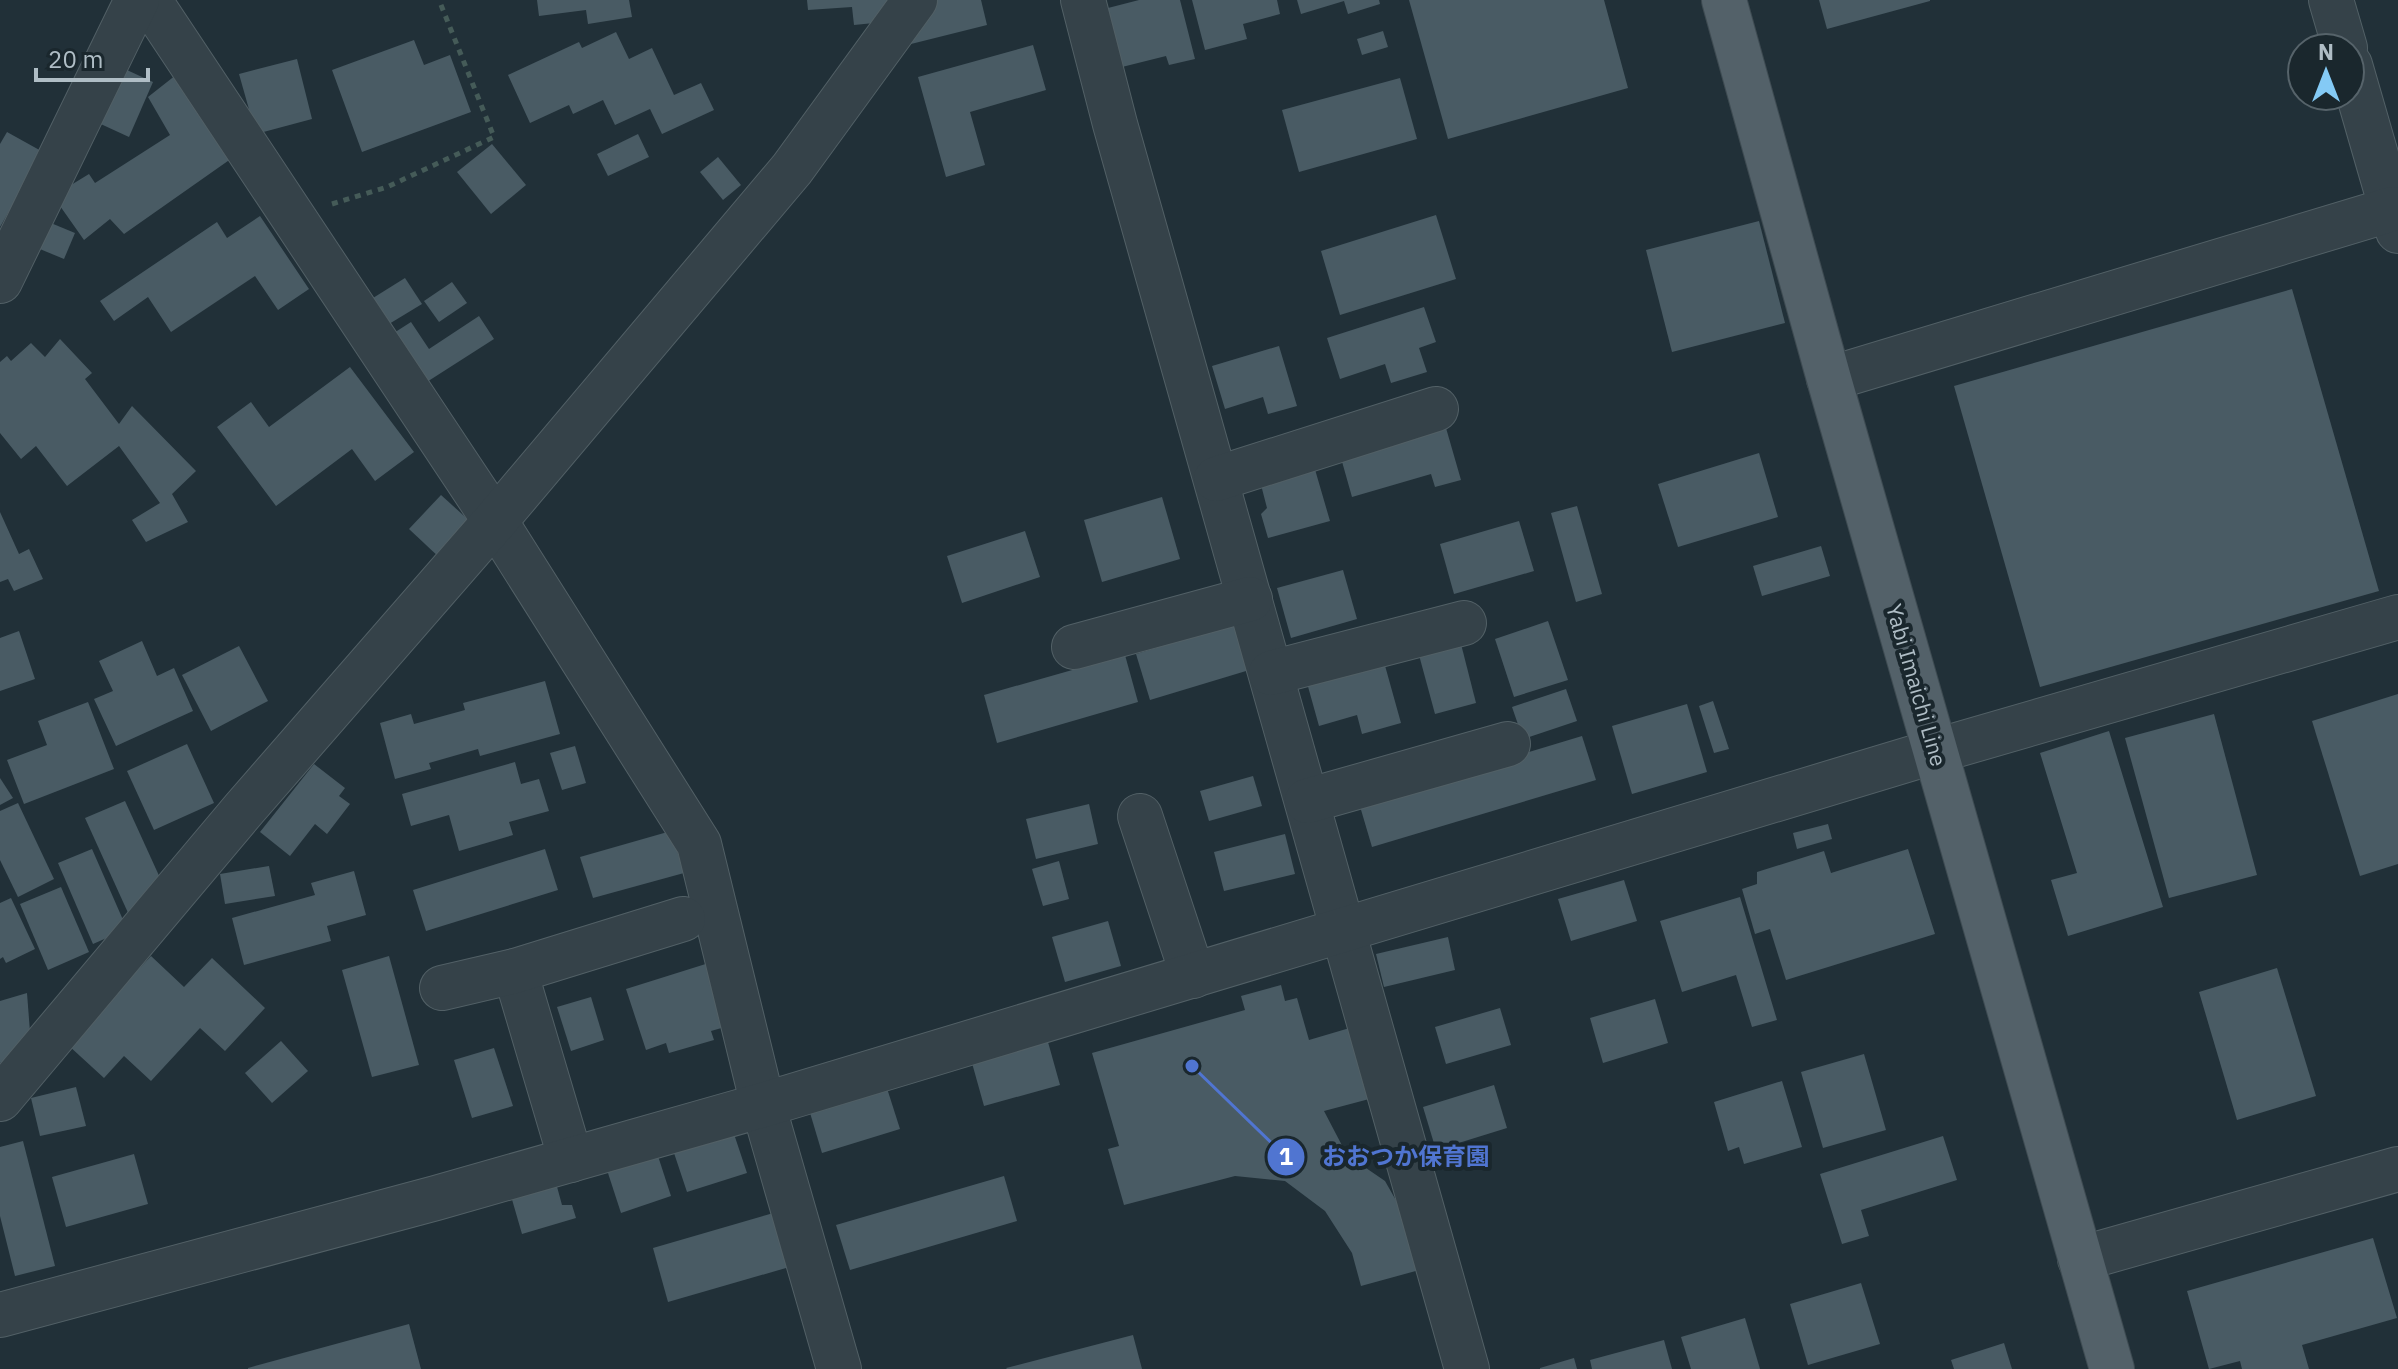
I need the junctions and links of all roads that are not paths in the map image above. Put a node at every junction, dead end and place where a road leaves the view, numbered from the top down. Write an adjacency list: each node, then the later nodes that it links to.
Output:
1 (137, 0): 10 (street)
2 (149, 0): 14 (street)
3 (915, 0): 14 (street)
4 (1083, 0): 13 (street)
5 (1724, 0): 11 (main road, Yabi Imaichi Line)
6 (2331, 0): 7 (street)
7 (2340, 32)
8 (2364, 112): 9 (street)
9 (2395, 220): 11 (street)
10 (0, 281)
11 (1829, 379): 21 (main road, Yabi Imaichi Line)
12 (1436, 409): 13 (street)
13 (1216, 479): 15 (street)
14 (495, 521): 29 (street); 30 (street)
15 (1250, 599): 18 (street); 19 (street)
16 (2398, 617): 21 (street)
17 (1464, 623): 19 (street)
18 (1074, 647)
19 (1271, 673): 22 (street)
20 (1508, 744): 22 (street)
21 (1936, 751): 25 (street); 33 (main road, Yabi Imaichi Line)
22 (1307, 801): 25 (street)
23 (1140, 816): 27 (street)
24 (683, 919): 26 (street)
25 (1344, 931): 27 (street); 36 (street)
26 (515, 971): 28 (street); 31 (street)
27 (1193, 976): 30 (street)
28 (442, 988)
29 (0, 1099)
30 (763, 1105): 31 (street); 35 (street)
31 (571, 1160): 34 (street)
32 (2383, 1174): 33 (street)
33 (2080, 1259): 37 (main road, Yabi Imaichi Line)
34 (0, 1315)
35 (839, 1369)
36 (1467, 1369)
37 (2112, 1369)

